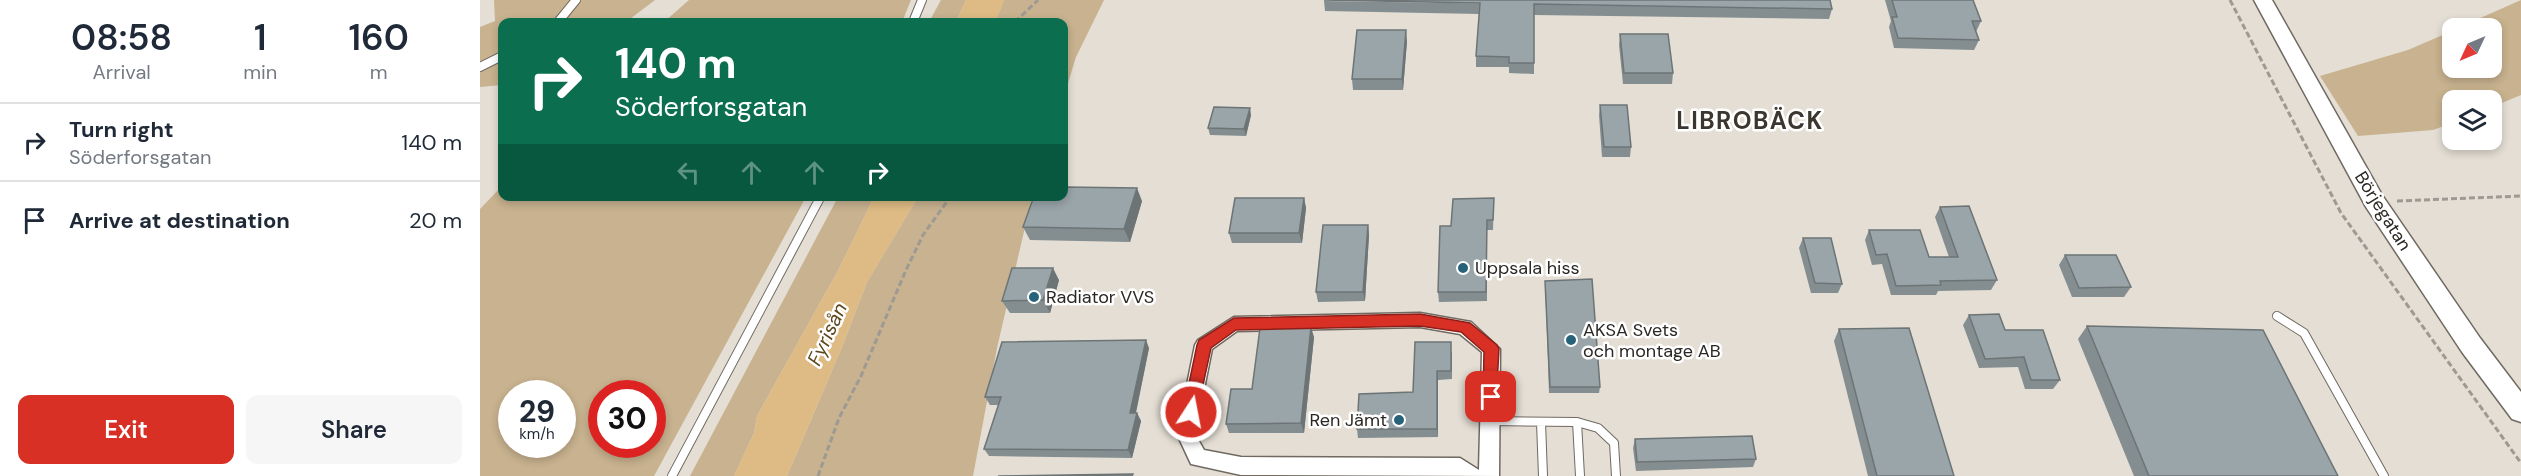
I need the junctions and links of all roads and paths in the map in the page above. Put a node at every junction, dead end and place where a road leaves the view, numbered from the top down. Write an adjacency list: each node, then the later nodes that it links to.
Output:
1 (576, 0): 6 (lane)
2 (922, 0): 7 (lane)
3 (1038, 0): 8 (path)
4 (2230, 0): 20 (path)
5 (2263, 0): 14 (main road, Börjegatan)
6 (561, 18)
7 (915, 18)
8 (1017, 18)
9 (498, 58): 10 (lane)
10 (480, 67)
11 (2521, 196): 14 (path)
12 (818, 201): 21 (lane)
13 (947, 201): 22 (path)
14 (2374, 201): 16 (main road, Börjegatan)
15 (2277, 316): 28 (lane)
16 (2521, 411)
17 (1490, 421): 18 (lane); 23 (street); 24 (street)
18 (1540, 422): 19 (lane); 25 (lane)
19 (1577, 422): 26 (lane); 27 (lane)
20 (2521, 463)
21 (672, 476)
22 (818, 476)
23 (1473, 476)
24 (1489, 476)
25 (1543, 476)
26 (1580, 476)
27 (1616, 476)
28 (2384, 476)

